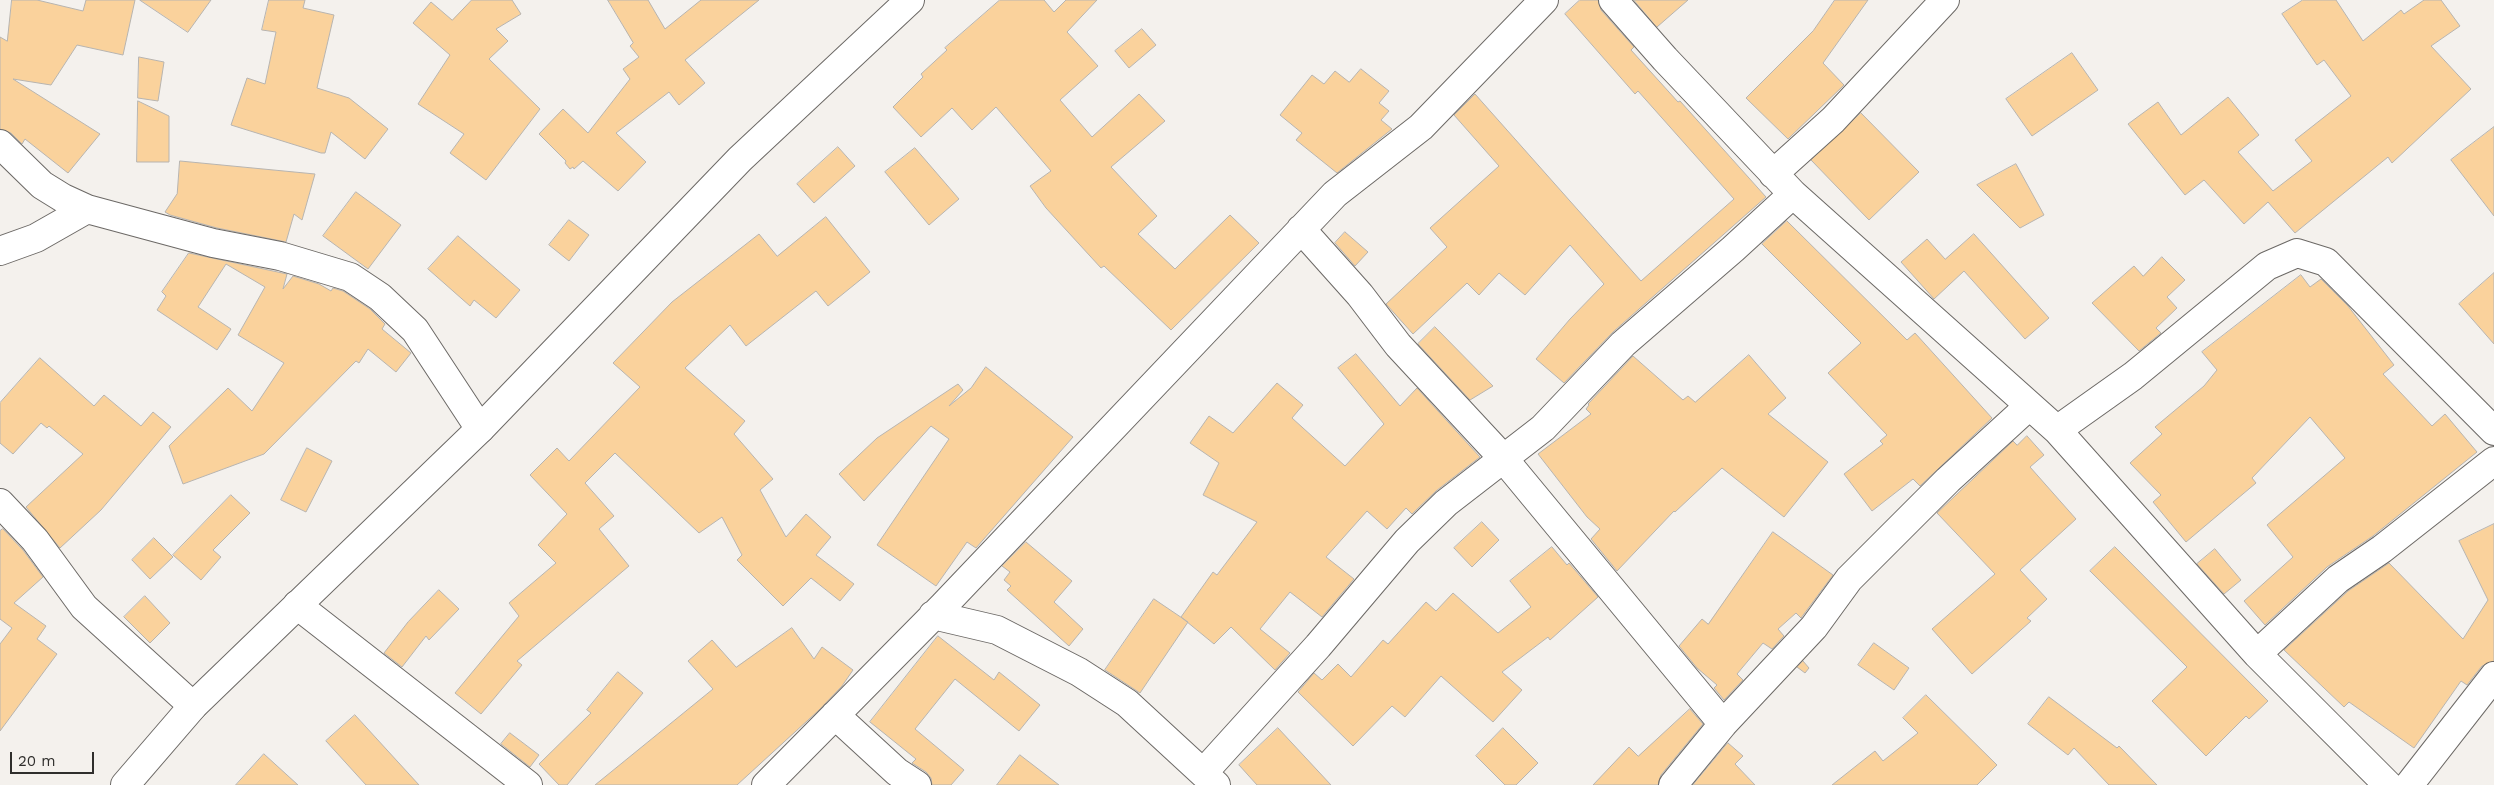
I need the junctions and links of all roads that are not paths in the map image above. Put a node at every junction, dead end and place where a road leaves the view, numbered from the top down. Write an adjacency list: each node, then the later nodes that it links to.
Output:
1 (910, 0): 12 (street)
2 (1544, 0): 9 (street)
3 (1613, 0): 6 (street)
4 (1945, 0): 6 (street)
5 (0, 144): 8 (street)
6 (1774, 174): 7 (street)
7 (1793, 194): 11 (street); 15 (street)
8 (86, 209): 10 (street); 12 (street)
9 (1301, 229): 15 (street); 19 (street)
10 (0, 251)
11 (2029, 406): 13 (street); 24 (street)
12 (480, 430): 18 (street)
13 (2057, 430): 14 (street); 20 (street)
14 (2494, 431)
15 (1503, 458): 24 (street); 25 (street)
16 (2494, 461): 20 (street)
17 (0, 503): 22 (street)
18 (297, 605): 22 (street); 27 (street)
19 (933, 615): 23 (street); 25 (street)
20 (2257, 654): 31 (street)
21 (2494, 676): 32 (street)
22 (193, 706): 26 (street)
23 (835, 715): 28 (street); 29 (street)
24 (1723, 724): 30 (street)
25 (1209, 779)
26 (125, 785)
27 (528, 785)
28 (766, 785)
29 (918, 785)
30 (1673, 785)
31 (2388, 785)
32 (2409, 785)

